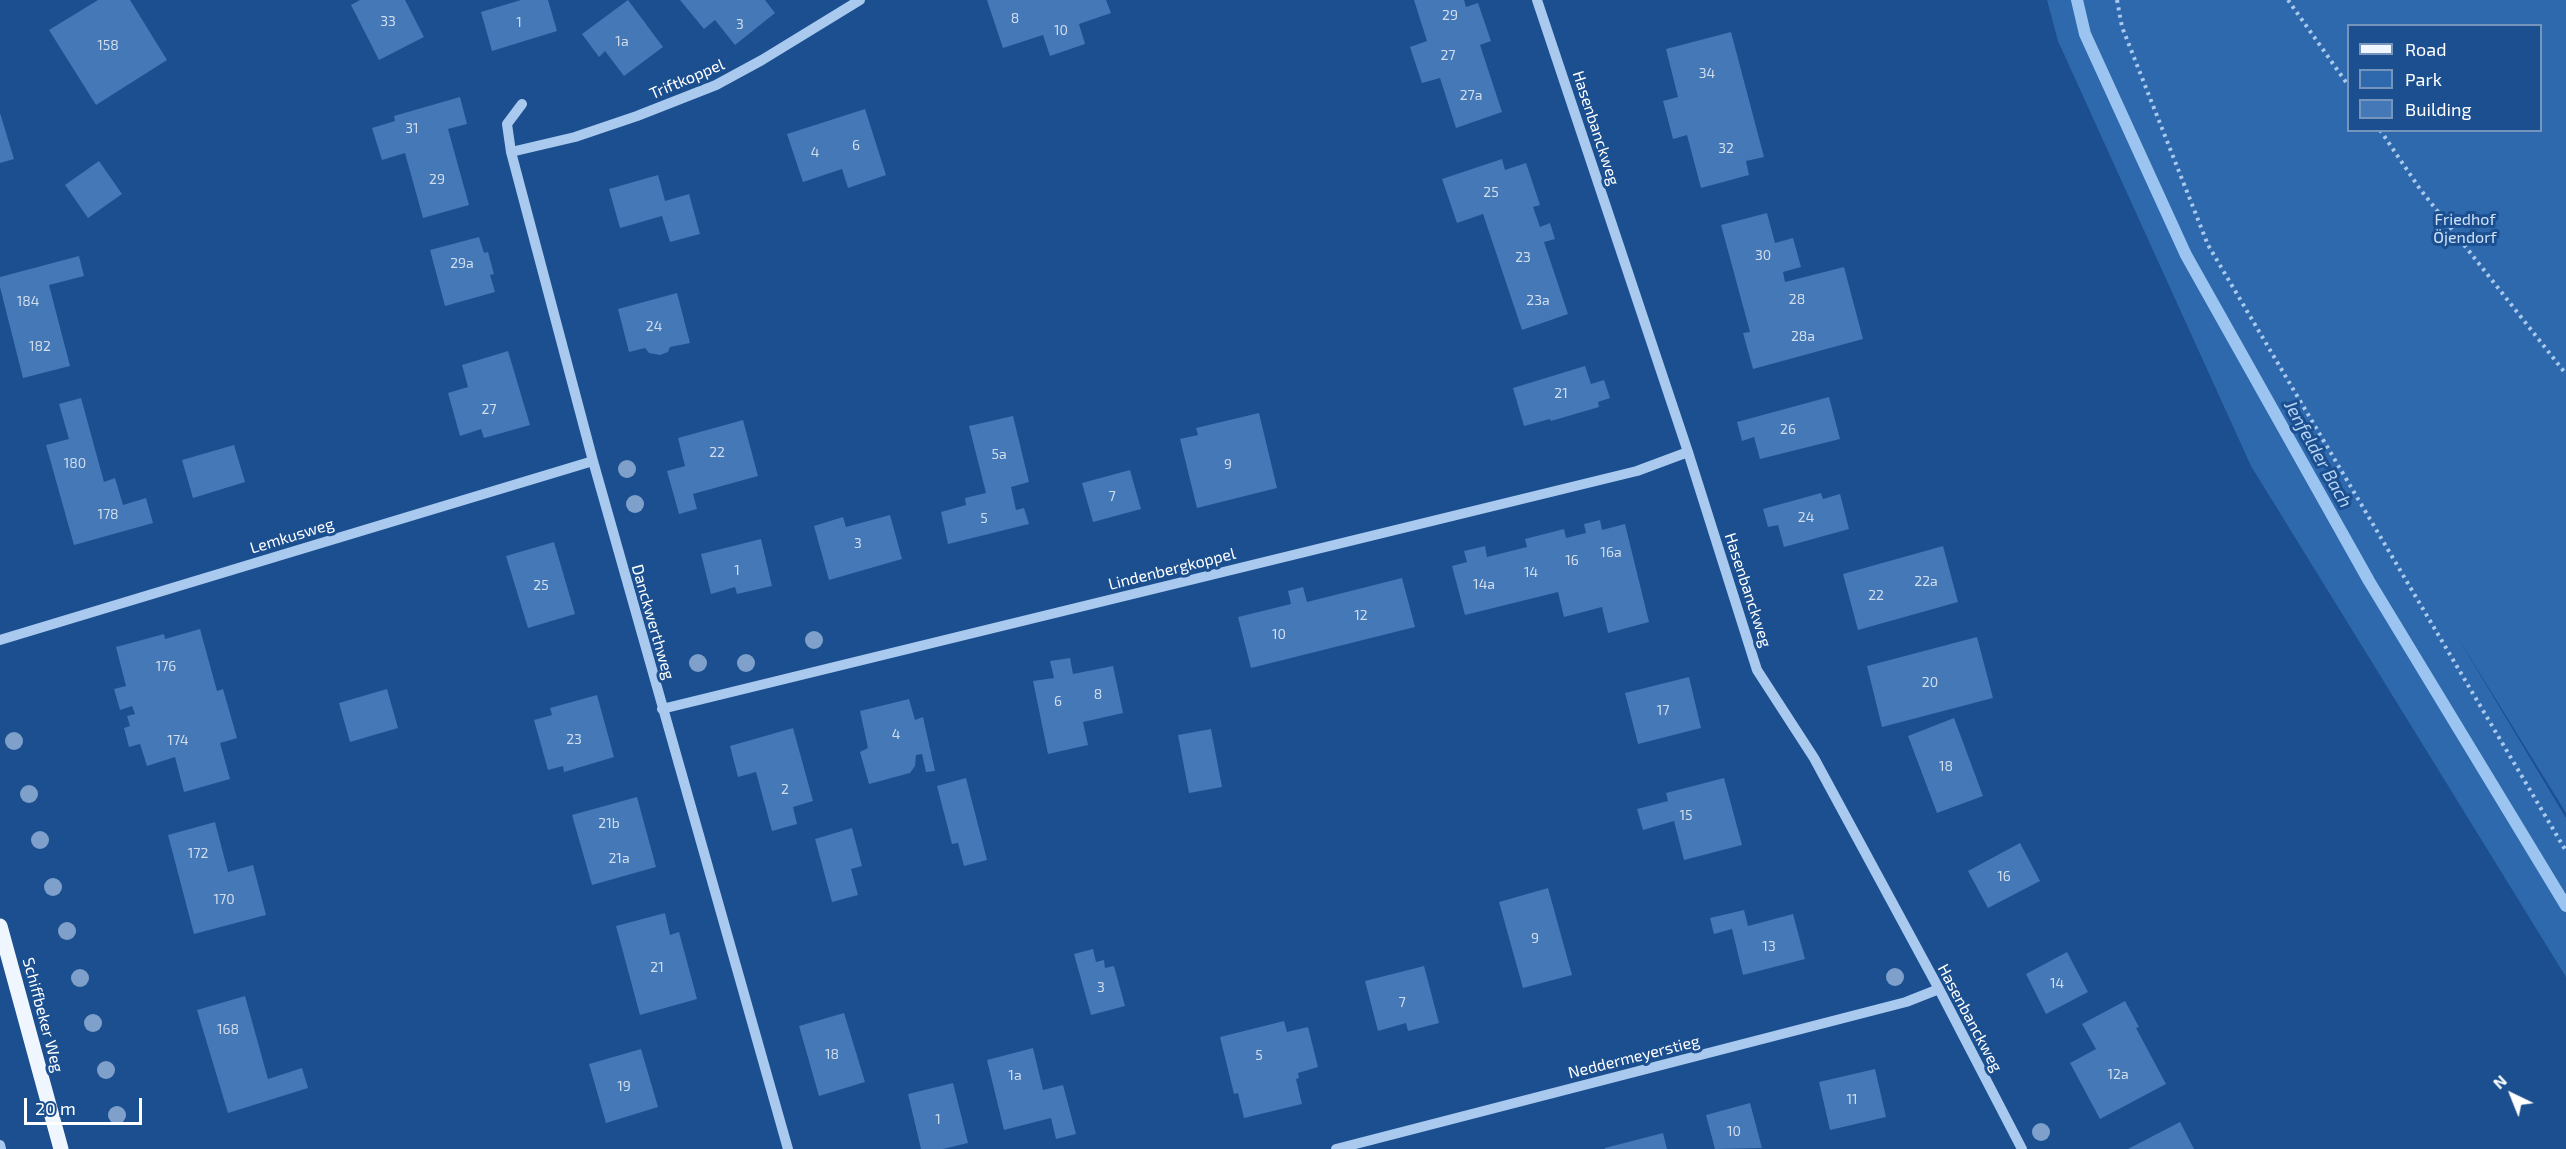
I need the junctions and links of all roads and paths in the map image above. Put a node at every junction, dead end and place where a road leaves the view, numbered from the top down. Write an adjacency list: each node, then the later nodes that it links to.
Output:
1 (860, 0): 8 (street, Triftkoppel)
2 (1537, 0): 10 (street, Hasenbanckweg)
3 (2117, 0): 14 (path)
4 (2288, 0): 5 (path)
5 (2347, 82)
6 (522, 104): 8 (street, Danckwerthweg)
7 (2381, 132): 9 (path)
8 (512, 152): 11 (street, Danckwerthweg)
9 (2566, 374)
10 (1688, 452): 13 (street, Lindenbergkoppel); 16 (street, Hasenbanckweg)
11 (593, 461): 12 (street, Lemkusweg); 13 (street, Danckwerthweg)
12 (0, 640)
13 (662, 709): 18 (street, Danckwerthweg)
14 (2566, 850)
15 (0, 926): 17 (main road, Schiffbeker Weg)
16 (1939, 989): 19 (street, Neddermeyerstieg); 20 (street, Hasenbanckweg)
17 (61, 1149)
18 (788, 1149)
19 (1336, 1149)
20 (2022, 1149)

